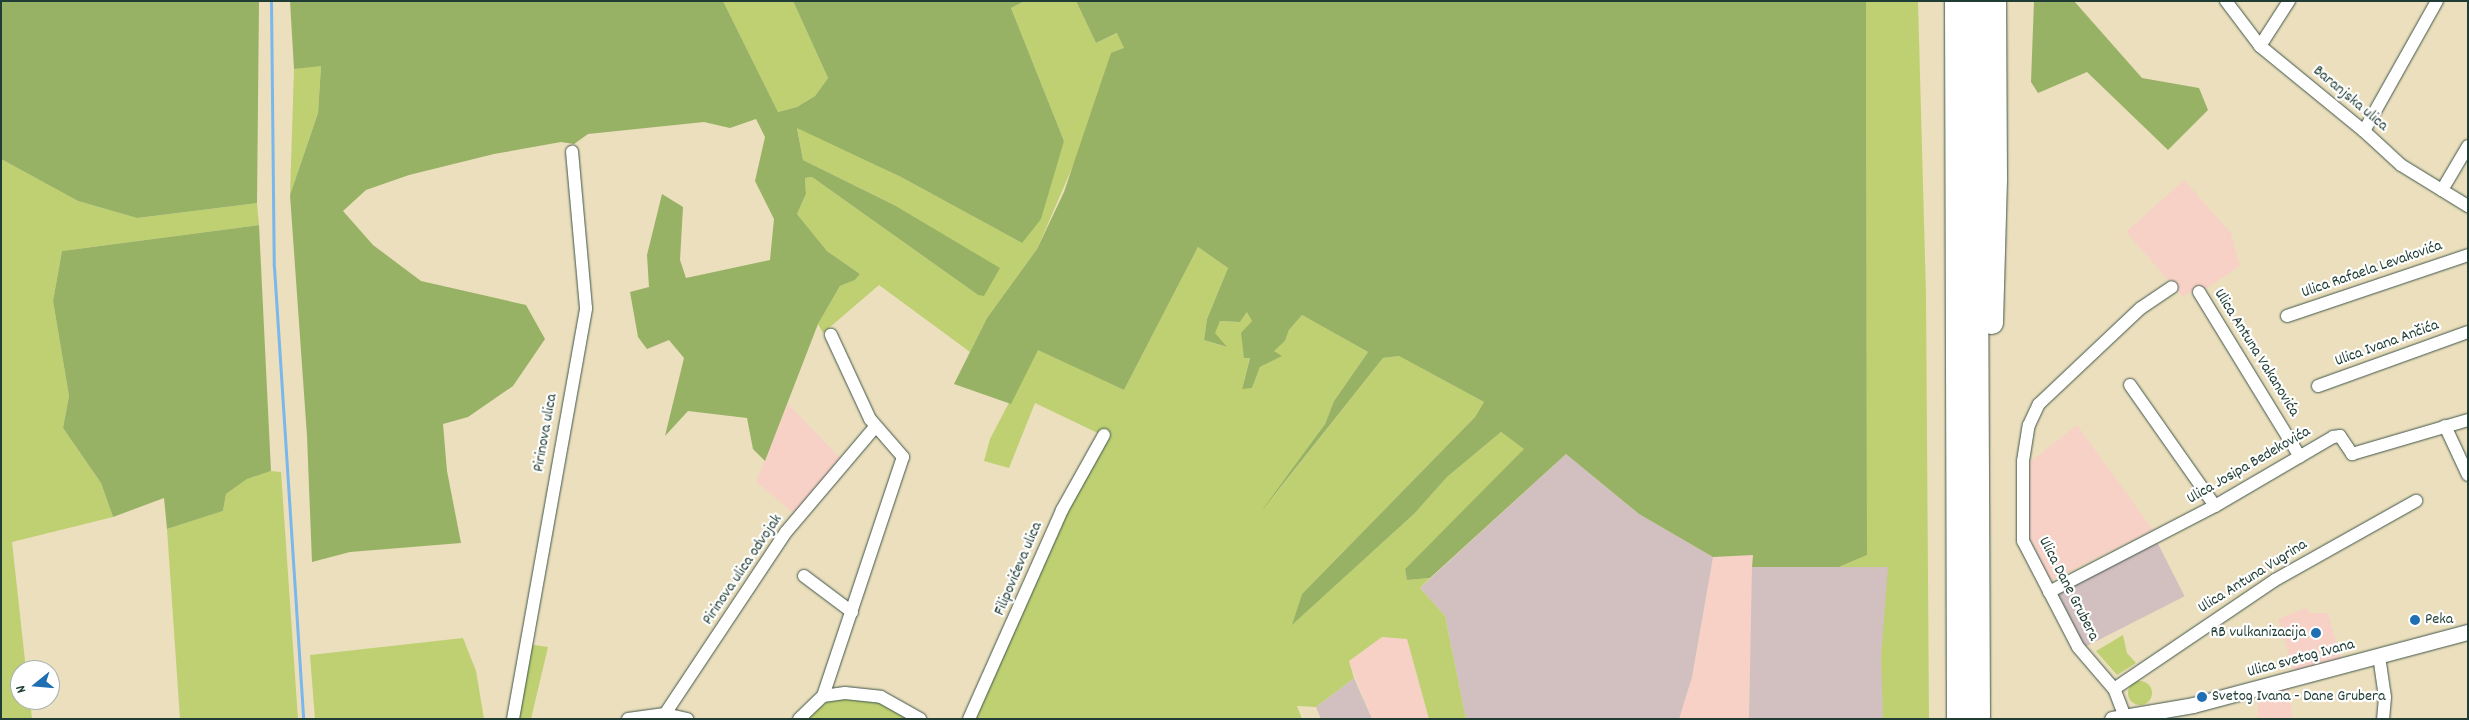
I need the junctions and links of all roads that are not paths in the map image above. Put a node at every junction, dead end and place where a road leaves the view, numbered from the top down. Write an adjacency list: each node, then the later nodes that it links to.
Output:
1 (1956, 1): 33 (highway)
2 (1976, 1): 24 (highway)
3 (1995, 1): 24 (highway)
4 (2226, 1): 7 (street, Baranjska ulica)
5 (2289, 1): 7 (street)
6 (2437, 1): 8 (street)
7 (2260, 46): 8 (street, Baranjska ulica)
8 (2364, 130): 11 (street, Baranjska ulica)
9 (2468, 146): 11 (street)
10 (572, 152): 41 (street, Pirinova ulica)
11 (2442, 190): 12 (street, Baranjska ulica)
12 (2468, 206)
13 (2468, 255): 16 (street, Ulica Rafaela Levakovića)
14 (2172, 287): 31 (street, Ulica Dane Grubera)
15 (2199, 292): 26 (street, Ulica Antuna Vakanovića)
16 (2287, 316)
17 (2468, 332): 20 (street, Ulica Ivana Ančića)
18 (831, 334): 23 (street)
19 (2130, 385): 29 (street)
20 (2318, 386)
21 (2468, 420): 22 (street, Ulica Josipa Bedekovića)
22 (2445, 426): 26 (street, Ulica Josipa Bedekovića); 27 (street)
23 (875, 427): 32 (street); 38 (street, Pirinova ulica odvojak)
24 (1978, 430): 49 (highway)
25 (1104, 435): 46 (street, Filipovićeva ulica)
26 (2300, 457): 29 (street, Ulica Josipa Bedekovića)
27 (2468, 475)
28 (2416, 501): 36 (street, Ulica Antuna Vugrina)
29 (2215, 506): 31 (street, Ulica Josipa Bedekovića)
30 (804, 576): 32 (street)
31 (2049, 592): 36 (street, Ulica Dane Grubera)
32 (852, 612): 37 (street)
33 (1958, 632): 47 (highway); 48 (highway)
34 (2468, 632): 35 (street, Ulica svetog Ivana)
35 (2378, 656): 39 (street, Ulica svetog Ivana); 50 (street)
36 (2114, 689): 40 (street, Ulica Dane Grubera)
37 (823, 696): 44 (street); 45 (street)
38 (665, 714): 42 (street); 43 (street)
39 (2168, 714): 40 (street, Ulica svetog Ivana)
40 (2118, 718)
41 (512, 719)
42 (628, 719)
43 (687, 719)
44 (799, 719)
45 (920, 719)
46 (969, 719)
47 (1942, 719)
48 (1958, 719)
49 (1980, 719)
50 (2383, 719)

